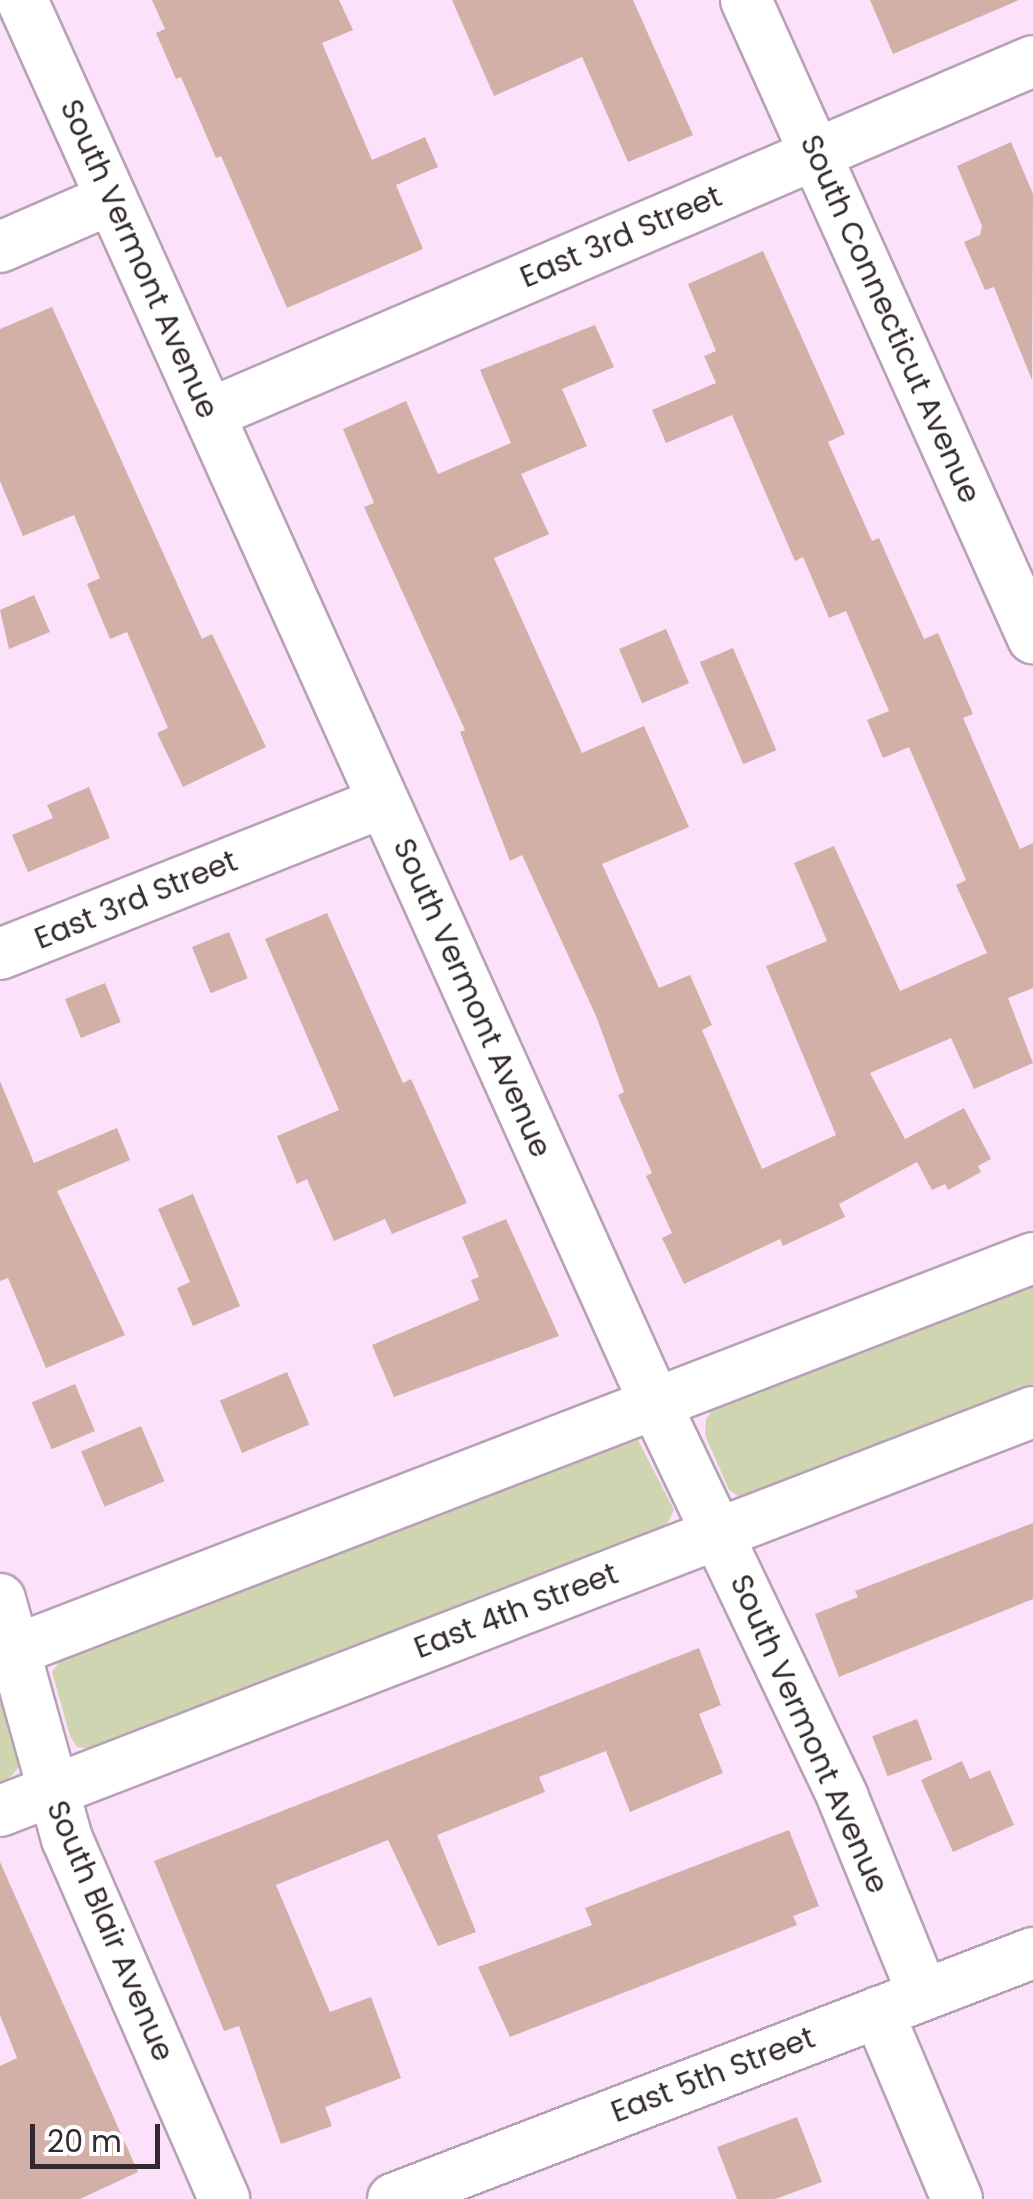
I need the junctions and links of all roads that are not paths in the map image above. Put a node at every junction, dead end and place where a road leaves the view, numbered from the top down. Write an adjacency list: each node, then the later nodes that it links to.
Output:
1 (22, 0): 5 (street, South Vermont Avenue)
2 (746, 0): 4 (street, South Connecticut Avenue)
3 (1033, 61): 4 (street, East 3rd Street)
4 (816, 152): 7 (street, East 3rd Street); 8 (street, South Connecticut Avenue)
5 (111, 199): 6 (street); 7 (street, South Vermont Avenue)
6 (0, 247)
7 (209, 414): 9 (street, South Vermont Avenue)
8 (1033, 638)
9 (383, 802): 10 (street, East 3rd Street); 12 (street, South Vermont Avenue)
10 (0, 954)
11 (1033, 1258): 12 (street)
12 (656, 1403): 14 (street, South Vermont Avenue); 16 (street)
13 (1033, 1412): 14 (street, East 4th Street)
14 (716, 1534): 17 (street, East 4th Street); 20 (street, South Vermont Avenue)
15 (0, 1599): 16 (street, South Blair Avenue)
16 (6, 1654): 17 (street, South Blair Avenue)
17 (52, 1792): 18 (street, East 4th Street); 21 (street, South Blair Avenue)
18 (0, 1810)
19 (1033, 1953): 20 (street, East 5th Street)
20 (901, 2003): 22 (street, East 5th Street); 23 (street, South Vermont Avenue)
21 (224, 2199)
22 (394, 2199)
23 (957, 2199)

